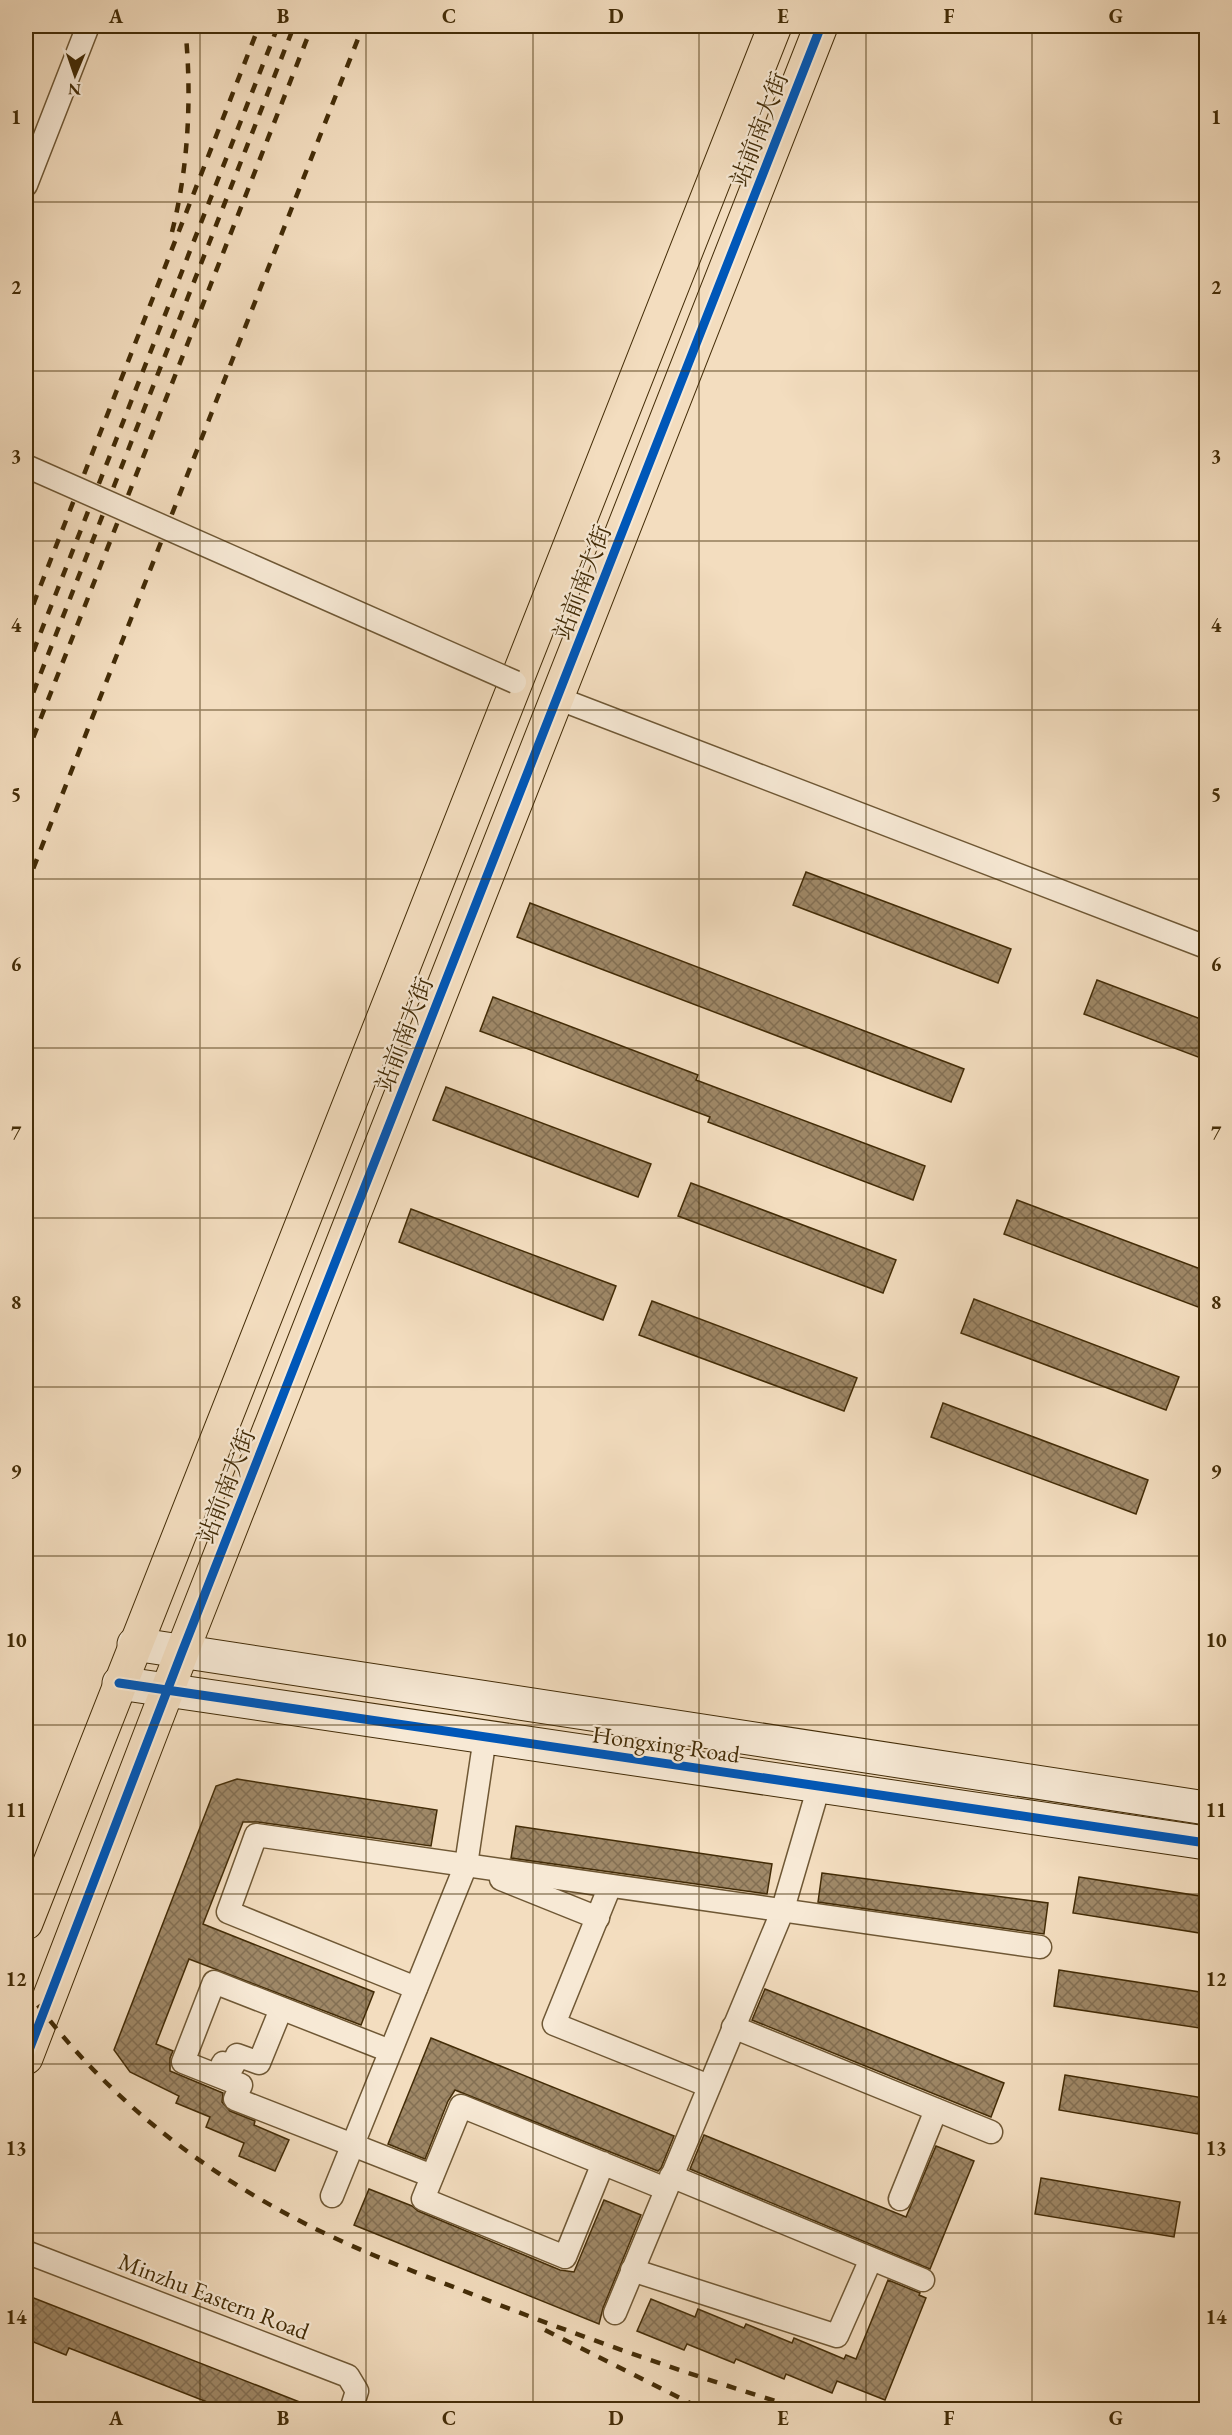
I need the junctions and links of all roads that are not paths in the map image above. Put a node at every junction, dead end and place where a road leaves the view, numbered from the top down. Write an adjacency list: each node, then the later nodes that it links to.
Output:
1 (88, 26): 4 (street)
2 (775, 26): 6 (highway, 站前南大街)
3 (821, 26): 7 (highway, 站前南大街)
4 (26, 185)
5 (26, 466): 6 (street, bridge)
6 (515, 682): 9 (highway, 站前南大街)
7 (557, 698): 8 (street); 10 (highway, 站前南大街)
8 (1206, 947)
9 (134, 1644): 10 (street, Hongxing Road); 11 (highway, 站前南大街)
10 (182, 1652): 12 (highway, 站前南大街); 15 (street, Hongxing Road)
11 (119, 1683): 12 (street, Hongxing Road); 21 (highway, 站前南大街)
12 (167, 1691): 13 (street, Hongxing Road); 27 (highway, 站前南大街)
13 (485, 1737): 14 (street, Hongxing Road); 17 (street)
14 (819, 1786): 16 (street, Hongxing Road); 19 (street)
15 (1206, 1808)
16 (1206, 1843)
17 (466, 1865): 18 (street); 20 (street); 23 (street); 23 (street)
18 (610, 1886): 19 (street); 20 (street)
19 (782, 1912): 22 (street); 25 (street)
20 (598, 1918): 29 (street)
21 (26, 1923)
22 (1040, 1947)
23 (416, 1988): 26 (street)
24 (280, 2008): 26 (street); 28 (street); 28 (street)
25 (733, 2027): 29 (street); 30 (street)
26 (390, 2051): 32 (street)
27 (26, 2058)
28 (218, 2075): 32 (street)
29 (709, 2086): 35 (street)
30 (936, 2110): 31 (street); 37 (street)
31 (991, 2132)
32 (353, 2144): 34 (street); 36 (street)
33 (603, 2163): 34 (street); 34 (street); 35 (street)
34 (432, 2176)
35 (669, 2183): 39 (street); 40 (street)
36 (332, 2196)
37 (900, 2199)
38 (26, 2252): 43 (street, Minzhu Eastern Road)
39 (871, 2259): 40 (street); 41 (street)
40 (632, 2270): 42 (street)
41 (923, 2280)
42 (615, 2313)
43 (351, 2409)

